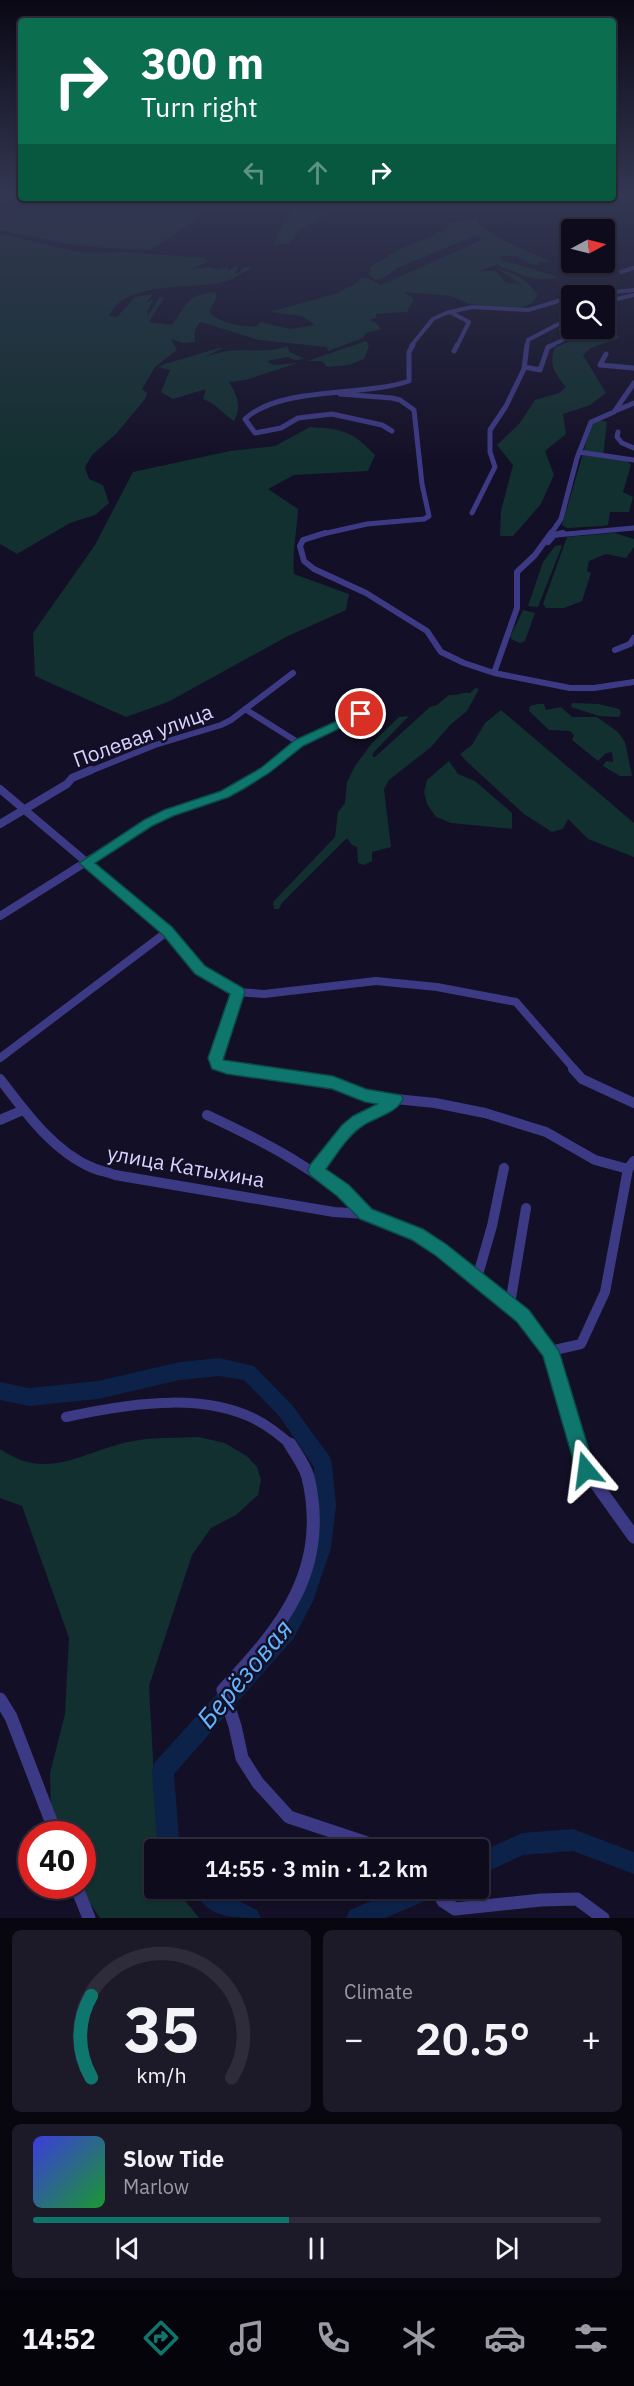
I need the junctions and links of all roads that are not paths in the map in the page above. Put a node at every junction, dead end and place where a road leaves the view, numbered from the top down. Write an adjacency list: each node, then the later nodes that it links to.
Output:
1 (634, 290): 2 (street)
2 (615, 292)
3 (634, 295): 4 (street)
4 (615, 299)
5 (561, 300): 6 (street)
6 (450, 312): 9 (street); 14 (street)
7 (561, 322): 11 (street)
8 (565, 339): 11 (street)
9 (454, 351)
10 (606, 354): 12 (street)
11 (525, 368): 22 (street)
12 (634, 368)
13 (634, 383): 16 (street)
14 (340, 394): 17 (street); 28 (street)
15 (634, 403): 16 (street)
16 (614, 411): 20 (street)
17 (392, 431)
18 (618, 432): 19 (street)
19 (634, 448)
20 (579, 452): 21 (street); 24 (street)
21 (634, 460)
22 (472, 513)
23 (634, 528): 24 (street)
24 (535, 555): 28 (street)
25 (634, 639): 26 (street)
26 (615, 650)
27 (293, 673): 30 (street, Полевая улица)
28 (494, 673): 29 (street)
29 (634, 682)
30 (245, 709): 32 (street); 34 (street, Полевая улица)
31 (361, 714): 32 (street)
32 (299, 743): 36 (street)
33 (0, 789): 34 (street)
34 (24, 810): 35 (street, Полевая улица); 36 (street)
35 (0, 824)
36 (86, 863): 37 (street); 38 (street)
37 (0, 916)
38 (168, 931): 39 (street); 40 (street)
39 (238, 992): 42 (street); 43 (street)
40 (0, 1058)
41 (0, 1079): 44 (street, улица Катыхина)
42 (396, 1099): 47 (street); 49 (street)
43 (634, 1103)
44 (23, 1110): 46 (street); 51 (street, улица Катыхина)
45 (207, 1115): 49 (street, улица Катыхина)
46 (0, 1120)
47 (631, 1165): 54 (street)
48 (504, 1168): 52 (street)
49 (316, 1170): 51 (street, улица Катыхина)
50 (526, 1208): 53 (street)
51 (366, 1214): 52 (street, улица Катыхина)
52 (477, 1278): 53 (street, улица Катыхина)
53 (510, 1304): 54 (street, улица Катыхина)
54 (550, 1351): 56 (street, улица Катыхина)
55 (66, 1418): 59 (street)
56 (634, 1537)
57 (0, 1699): 58 (street)
58 (51, 1821)
59 (355, 1839)
60 (81, 1899): 62 (street)
61 (442, 1899): 63 (street)
62 (89, 1918)
63 (603, 1918)

